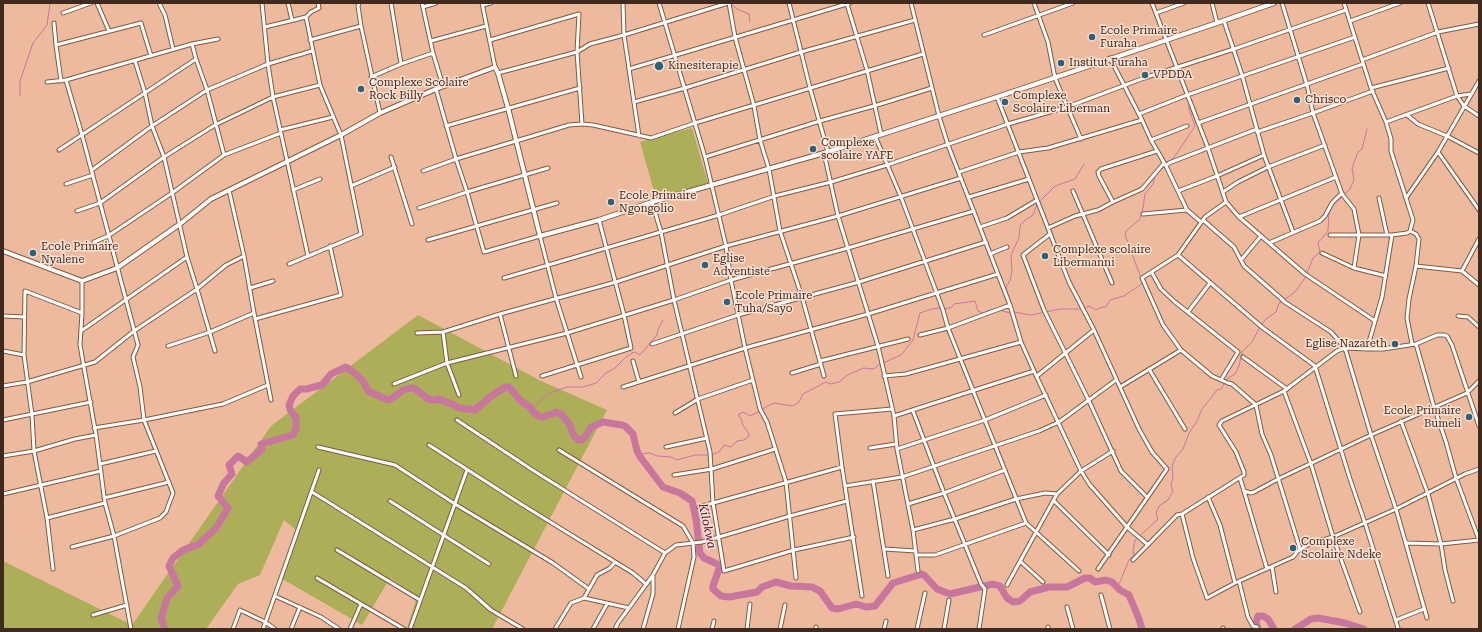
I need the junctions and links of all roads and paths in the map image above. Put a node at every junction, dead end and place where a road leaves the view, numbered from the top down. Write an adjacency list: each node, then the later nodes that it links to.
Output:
1 (91, 3): 30 (street)
2 (97, 3): 47 (street)
3 (159, 3): 61 (street)
4 (262, 3): 45 (street)
5 (288, 3): 34 (street)
6 (318, 3): 33 (street)
7 (359, 3): 43 (street)
8 (391, 3): 76 (street)
9 (436, 3): 28 (street)
10 (491, 3): 27 (street)
11 (623, 3): 49 (street)
12 (659, 3): 40 (street)
13 (729, 3): 40 (street); 51 (street)
14 (789, 3): 35 (street)
15 (848, 3): 35 (street); 52 (street)
16 (911, 3): 36 (street)
17 (1034, 3): 32 (street)
18 (1073, 3): 32 (street)
19 (1152, 3): 31 (street)
20 (1184, 3): 31 (street)
21 (1212, 3): 41 (street)
22 (1274, 3): 37 (street)
23 (1282, 3): 46 (street)
24 (1344, 3): 29 (street)
25 (1400, 3): 38 (street)
26 (1428, 3): 48 (street)
27 (482, 4): 44 (street)
28 (422, 5): 58 (street)
29 (1346, 10): 38 (street); 46 (street)
30 (63, 13)
31 (1156, 13): 57 (street)
32 (1039, 15): 50 (street); 86 (street)
33 (306, 17): 34 (street); 55 (street)
34 (292, 20): 45 (street)
35 (794, 20): 51 (street); 65 (street)
36 (915, 20): 52 (street); 67 (street)
37 (1224, 21): 41 (street); 62 (street)
38 (1350, 21): 53 (street)
39 (54, 23): 60 (street)
40 (664, 23): 49 (street); 68 (street)
41 (1217, 23): 57 (street)
42 (1479, 24): 48 (street)
43 (361, 26): 55 (street); 85 (street)
44 (486, 26): 56 (street); 58 (street)
45 (265, 27): 75 (street)
46 (1291, 28): 62 (street); 70 (street)
47 (109, 31): 60 (street); 69 (street)
48 (1438, 32): 74 (street); 80 (street)
49 (624, 35): 64 (street); 78 (street)
50 (984, 35)
51 (735, 37): 68 (street); 81 (street)
52 (858, 37): 65 (street); 82 (street)
53 (1355, 37): 70 (street); 74 (street)
54 (218, 39): 59 (street)
55 (310, 40): 63 (street)
56 (490, 40): 64 (street); 77 (street)
57 (1167, 40): 71 (street); 79 (street)
58 (431, 41): 66 (street)
59 (192, 44): 61 (street); 72 (street)
60 (56, 45): 88 (street)
61 (173, 49): 69 (street)
62 (1234, 49): 79 (street); 84 (street)
63 (312, 51): 75 (street); 91 (street)
64 (577, 52): 83 (street); 95 (street)
65 (801, 52): 81 (street); 97 (street)
66 (434, 53): 76 (street); 93 (street)
67 (923, 54): 82 (street); 98 (street)
68 (674, 55): 78 (street); 96 (street)
69 (151, 56): 73 (street)
70 (1298, 57): 84 (street); 92 (street)
71 (1110, 58): 86 (street); 94 (street)
72 (196, 59): 100 (street); 102 (street)
73 (135, 61): 87 (street); 102 (street)
74 (1363, 62): 92 (street); 101 (street)
75 (268, 64): 100 (street); 107 (street)
76 (401, 64): 85 (street)
77 (495, 67): 83 (street); 93 (street)
78 (629, 68): 108 (street)
79 (1178, 68): 94 (street); 104 (street)
80 (1449, 68): 101 (street); 105 (street)
81 (744, 70): 96 (street); 110 (street)
82 (867, 70): 97 (street); 111 (street)
83 (498, 73): 114 (street)
84 (1242, 75): 104 (street); 109 (street)
85 (371, 77): 115 (street)
86 (1055, 78): 106 (street); 113 (street)
87 (66, 80): 88 (street); 136 (street)
88 (62, 81): 90 (street)
89 (1479, 81): 103 (street)
90 (47, 82)
91 (320, 85): 107 (street); 121 (street)
92 (1307, 85): 109 (street); 116 (street)
93 (443, 86): 99 (street)
94 (1124, 86): 113 (street); 117 (street)
95 (580, 88): 114 (street); 127 (street)
96 (685, 88): 108 (street); 125 (street)
97 (810, 88): 110 (street); 123 (street)
98 (932, 88): 111 (street); 119 (street)
99 (436, 89): 115 (street); 131 (street)
100 (207, 90): 129 (street); 130 (street)
101 (1372, 90): 116 (street); 124 (street)
102 (145, 93): 130 (street); 136 (street)
103 (1470, 94): 105 (street); 112 (street)
104 (1187, 95): 117 (street); 126 (street)
105 (1457, 96): 112 (street); 118 (street)
106 (997, 97): 119 (street); 128 (street)
107 (273, 98): 129 (street); 134 (street)
108 (634, 102): 138 (street)
109 (1250, 104): 126 (street); 133 (street)
110 (754, 106): 125 (street); 143 (street)
111 (874, 106): 123 (street); 135 (street)
112 (1464, 106): 120 (street); 140 (street)
113 (1067, 107): 128 (street); 141 (street)
114 (508, 108): 131 (street); 142 (street)
115 (380, 113): 137 (street)
116 (1313, 113): 133 (street); 146 (street)
117 (1139, 114): 122 (street)
118 (1407, 115): 124 (street); 140 (street)
119 (939, 116): 135 (street); 145 (street)
120 (1479, 116)
121 (333, 117): 134 (street); 137 (street)
122 (1142, 120): 141 (street); 144 (street)
123 (820, 121): 143 (street); 150 (street)
124 (1386, 122): 193 (street)
125 (695, 123): 138 (street); 158 (street)
126 (1198, 123): 147 (street)
127 (582, 124): 138 (street); 142 (street)
128 (1008, 124): 145 (street); 151 (street)
129 (215, 125): 155 (street); 156 (street)
130 (152, 126): 156 (street); 167 (street)
131 (446, 126): 159 (street)
132 (1187, 126): 144 (street)
133 (1257, 130): 147 (street); 154 (street)
134 (280, 132): 155 (street); 160 (street)
135 (881, 134): 139 (street)
136 (82, 135): 148 (street); 167 (street)
137 (341, 135): 160 (street); 179 (street)
138 (639, 136)
139 (875, 136): 150 (street); 162 (street)
140 (1447, 136): 152 (street); 153 (street)
141 (1081, 139): 151 (street)
142 (516, 140): 159 (street); 170 (street)
143 (760, 140): 158 (street); 166 (street)
144 (1150, 140): 149 (street)
145 (948, 145): 162 (street); 169 (street)
146 (1325, 145): 164 (street); 173 (street)
147 (1208, 148): 161 (street); 172 (street)
148 (59, 150)
149 (1157, 151): 161 (street); 197 (street)
150 (826, 152): 166 (street); 177 (street)
151 (1019, 152): 169 (street); 176 (street)
152 (1438, 152): 193 (street); 204 (street)
153 (1479, 153)
154 (1264, 154): 164 (street); 172 (street)
155 (224, 155): 187 (street)
156 (164, 157): 187 (street); 199 (street)
157 (391, 157): 163 (street)
158 (705, 157): 180 (street)
159 (456, 159): 168 (street); 185 (street)
160 (286, 161): 181 (street); 182 (street)
161 (1165, 164): 184 (street); 197 (street)
162 (887, 165): 177 (street); 190 (street)
163 (394, 167): 179 (street); 215 (street)
164 (1268, 167): 186 (street); 195 (street)
165 (548, 168): 170 (street)
166 (769, 169): 180 (street); 189 (street)
167 (92, 170): 171 (street)
168 (423, 170)
169 (959, 172): 174 (street)
170 (524, 174): 185 (street); 202 (street)
171 (93, 175): 178 (street); 199 (street)
172 (1218, 176): 184 (street); 186 (street)
173 (1336, 177): 188 (street); 195 (street)
174 (961, 178): 190 (street); 191 (street)
175 (320, 179): 182 (street)
176 (1029, 179): 191 (street); 194 (street)
177 (831, 182): 189 (street); 210 (street)
178 (66, 184)
179 (351, 186): 237 (street)
180 (712, 186): 196 (street); 209 (street)
181 (230, 190): 214 (street); 246 (street)
182 (293, 190): 247 (street)
183 (1073, 191): 207 (street)
184 (1178, 191): 203 (street)
185 (467, 192): 201 (street); 216 (street)
186 (1223, 192): 198 (street)
187 (172, 193): 214 (street); 229 (street)
188 (1342, 194): 223 (street); 226 (street)
189 (774, 196): 209 (street); 220 (street)
190 (900, 197): 210 (street); 219 (street)
191 (969, 197): 206 (street)
192 (1379, 198): 227 (street)
193 (1406, 198): 221 (street)
194 (1037, 200): 217 (street); 218 (street)
195 (1280, 200): 211 (street); 223 (street)
196 (652, 202): 212 (street); 222 (street)
197 (1113, 202): 207 (street)
198 (1226, 202): 211 (street); 213 (street)
199 (100, 203): 205 (street); 229 (street)
200 (557, 203): 202 (street)
201 (419, 208)
202 (533, 209): 216 (street); 230 (street)
203 (1187, 210): 208 (street); 213 (street)
204 (1479, 210)
205 (77, 211)
206 (974, 211): 217 (street); 219 (street)
207 (1084, 214): 218 (street); 268 (street)
208 (1144, 214)
209 (719, 215): 222 (street); 238 (street)
210 (838, 216): 220 (street); 241 (street)
211 (1239, 217): 231 (street)
212 (599, 220): 230 (street); 240 (street)
213 (1202, 221): 245 (street); 249 (street)
214 (180, 224): 248 (street); 256 (street)
215 (412, 224)
216 (476, 226): 230 (street); 232 (street)
217 (980, 227): 235 (street)
218 (1048, 228): 224 (street)
219 (912, 229): 241 (street); 250 (street)
220 (780, 231): 238 (street); 251 (street)
221 (1410, 231): 228 (street); 255 (street)
222 (661, 232): 240 (street); 254 (street)
223 (1293, 232): 236 (street)
224 (1050, 234): 294 (street); 316 (street)
225 (1330, 235): 226 (street)
226 (1359, 235): 227 (street); 257 (street)
227 (1387, 235): 228 (street)
228 (1392, 235): 261 (street)
229 (108, 236): 234 (street); 256 (street)
230 (540, 236): 253 (street)
231 (1261, 236): 236 (street); 249 (street)
232 (428, 240)
233 (1479, 240): 258 (street)
234 (94, 242)
235 (986, 242): 244 (street); 250 (street)
236 (1269, 243): 290 (street)
237 (330, 246): 247 (street); 289 (street)
238 (726, 246): 254 (street); 264 (street)
239 (1007, 246): 244 (street)
240 (606, 248): 253 (street); 266 (street)
241 (848, 248): 251 (street); 267 (street)
242 (3, 251): 263 (street)
243 (1322, 253): 257 (street)
244 (990, 254): 260 (street)
245 (1178, 255): 259 (street); 269 (street)
246 (244, 256): 271 (street); 272 (street)
247 (308, 256): 252 (street)
248 (187, 257): 272 (street); 276 (street)
249 (1241, 260): 311 (street)
250 (924, 262): 267 (street); 273 (street)
251 (792, 263): 264 (street); 274 (street)
252 (289, 264)
253 (548, 266): 262 (street); 275 (street)
254 (668, 266): 266 (street); 277 (street)
255 (1416, 266): 258 (street); 306 (street)
256 (117, 268): 263 (street); 276 (street)
257 (1354, 268): 261 (street)
258 (1462, 271): 270 (street)
259 (1152, 273): 279 (street); 313 (street)
260 (998, 274): 273 (street); 278 (street)
261 (1386, 276): 290 (street)
262 (504, 278)
263 (82, 280): 280 (street)
264 (731, 280): 277 (street); 285 (street)
265 (273, 281): 271 (street)
266 (616, 282): 275 (street); 284 (street)
267 (859, 282): 274 (street); 283 (street)
268 (1112, 283)
269 (1210, 284): 279 (street); 326 (street)
270 (1479, 285)
271 (250, 288): 281 (street)
272 (197, 289): 296 (street); 297 (street)
273 (937, 293): 283 (street); 292 (street)
274 (802, 297): 285 (street); 293 (street)
275 (556, 298): 282 (street); 300 (street)
276 (126, 299): 295 (street); 296 (street)
277 (674, 300): 284 (street); 301 (street)
278 (1010, 305): 292 (street); 304 (street)
279 (1188, 312): 338 (street)
280 (82, 313): 288 (street); 295 (street)
281 (254, 313): 289 (street); 297 (street)
282 (500, 314): 298 (street); 309 (street)
283 (868, 314): 293 (street); 308 (street)
284 (624, 315): 300 (street); 323 (street)
285 (738, 315): 301 (street); 310 (street)
286 (3, 316): 288 (street)
287 (1458, 316): 291 (street)
288 (25, 317): 317 (street)
289 (255, 319): 343 (street)
290 (1375, 321): 312 (street)
291 (1479, 327)
292 (948, 328): 302 (street); 319 (street)
293 (812, 330): 310 (street); 322 (street)
294 (1094, 330): 316 (street); 337 (street)
295 (81, 331): 324 (street)
296 (134, 331): 324 (street); 366 (street)
297 (210, 332): 307 (street); 315 (street)
298 (443, 332): 299 (street); 321 (street)
299 (417, 333)
300 (567, 334): 309 (street); 323 (street)
301 (683, 334): 305 (street); 325 (street)
302 (920, 335)
303 (908, 339): 308 (street)
304 (1021, 342): 319 (street); 328 (street)
305 (652, 344)
306 (1414, 344): 312 (street); 349 (street); 357 (street)
307 (168, 346)
308 (878, 346): 322 (street); 333 (street)
309 (508, 347): 321 (street); 330 (street)
310 (745, 348): 325 (street); 336 (street)
311 (1345, 348): 312 (street); 326 (street); 375 (street)
312 (1367, 349)
313 (1181, 350): 327 (street); 338 (street)
314 (3, 351): 317 (street)
315 (215, 351)
316 (1066, 353): 334 (street); 354 (street)
317 (24, 355): 340 (street)
318 (1243, 357): 347 (street)
319 (961, 358): 333 (street); 348 (street)
320 (633, 361): 341 (street)
321 (447, 363): 342 (street); 350 (street)
322 (821, 363): 329 (street); 332 (street)
323 (576, 364): 331 (street); 335 (street)
324 (85, 365): 340 (street); 355 (street)
325 (690, 366): 341 (street); 352 (street)
326 (1315, 366): 347 (street); 387 (street)
327 (1149, 369): 346 (street); 373 (street)
328 (1034, 371): 334 (street); 348 (street)
329 (792, 373)
330 (516, 376)
331 (542, 376)
332 (824, 376)
333 (884, 376): 358 (street)
334 (1037, 376): 351 (street)
335 (581, 377)
336 (752, 380): 352 (street); 384 (street)
337 (1116, 380): 346 (street); 354 (street)
338 (1222, 381): 356 (street)
339 (1479, 381): 349 (street)
340 (27, 382): 344 (street); 362 (street)
341 (639, 382): 345 (street)
342 (394, 384)
343 (268, 385): 353 (street); 366 (street)
344 (3, 386)
345 (623, 387)
346 (1120, 387): 419 (street)
347 (1286, 390): 356 (street); 393 (street)
348 (974, 391): 359 (street); 368 (street)
349 (1467, 393): 357 (street); 361 (street)
350 (459, 395)
351 (1046, 395): 368 (street); 370 (street)
352 (698, 399): 360 (street); 376 (street)
353 (271, 400)
354 (1090, 401): 370 (street); 390 (street)
355 (91, 402): 362 (street); 372 (street)
356 (1256, 405): 405 (street); 407 (street)
357 (1434, 407): 369 (street); 406 (street)
358 (892, 409): 363 (street); 394 (street)
359 (913, 411): 363 (street); 377 (street)
360 (675, 413)
361 (1475, 413): 364 (street); 371 (street)
362 (32, 415): 365 (street); 388 (street)
363 (894, 416): 378 (street)
364 (1479, 416)
365 (3, 420)
366 (144, 420): 372 (street); 389 (street)
367 (456, 420): 458 (street)
368 (985, 420): 377 (street); 380 (street)
369 (1401, 421): 375 (street); 418 (street)
370 (1059, 422): 380 (street); 402 (street)
371 (1479, 426)
372 (94, 428): 374 (street)
373 (1185, 429)
374 (96, 435): 388 (street); 392 (street)
375 (1371, 435): 387 (street); 431 (street)
376 (707, 438): 381 (street); 396 (street)
377 (924, 441): 385 (street); 395 (street)
378 (896, 444): 383 (street); 385 (street)
379 (429, 445): 399 (street)
380 (996, 445): 395 (street); 400 (street)
381 (666, 446)
382 (318, 447): 428 (street)
383 (870, 448)
384 (775, 449): 396 (street); 410 (street)
385 (897, 449): 404 (street)
386 (559, 450): 447 (street)
387 (1342, 450): 393 (street); 437 (street)
388 (34, 451): 391 (street); 411 (street)
389 (156, 451): 392 (street); 409 (street)
390 (1113, 451): 402 (street); 419 (street)
391 (3, 456)
392 (100, 464): 401 (street)
393 (1311, 464): 407 (street); 445 (street)
394 (842, 467): 410 (street); 412 (street)
395 (934, 467): 404 (street); 415 (street)
396 (712, 468): 403 (street); 427 (street)
397 (1479, 468): 406 (street)
398 (319, 470): 414 (street)
399 (467, 470): 428 (street); 462 (street)
400 (1005, 470): 415 (street); 422 (street)
401 (101, 471): 411 (street); 421 (street)
402 (1081, 471): 417 (street); 438 (street)
403 (674, 476)
404 (902, 477): 408 (street); 429 (street)
405 (1240, 478): 413 (street); 420 (street)
406 (1456, 478): 418 (street); 446 (street)
407 (1278, 479): 413 (street); 456 (street)
408 (873, 481): 412 (street); 453 (street)
409 (168, 482): 421 (street); 442 (street)
410 (786, 482): 427 (street); 433 (street)
411 (40, 485): 416 (street); 434 (street)
412 (845, 486): 424 (street)
413 (1244, 491): 469 (street)
414 (312, 492): 466 (street); 485 (street)
415 (944, 493): 429 (street); 435 (street)
416 (3, 494)
417 (1057, 494): 422 (street); 425 (street)
418 (1428, 494): 431 (street); 451 (street)
419 (1147, 497): 438 (street)
420 (1208, 497): 432 (street); 478 (street)
421 (104, 498): 426 (street)
422 (1016, 498): 435 (street); 436 (street)
423 (390, 501): 441 (street)
424 (847, 501): 433 (street); 443 (street)
425 (1054, 501): 440 (street); 460 (street)
426 (105, 503): 434 (street); 442 (street)
427 (713, 503): 430 (street); 444 (street)
428 (455, 504): 441 (street); 481 (street)
429 (908, 504): 439 (street)
430 (699, 507)
431 (1396, 509): 437 (street); 449 (street)
432 (1182, 514): 448 (street); 478 (street)
433 (790, 516): 444 (street); 455 (street)
434 (47, 518): 467 (street)
435 (956, 519): 439 (street); 450 (street)
436 (1026, 523): 440 (street); 450 (street)
437 (1365, 523): 445 (street); 503 (street)
438 (1127, 527): 448 (street); 460 (street)
439 (913, 530): 457 (street)
440 (1035, 533): 463 (street); 471 (street)
441 (444, 535): 464 (street); 466 (street)
442 (114, 536): 452 (street); 494 (street)
443 (854, 536): 455 (street); 486 (street)
444 (718, 537): 447 (street); 455 (street)
445 (1333, 537): 456 (street); 500 (street)
446 (1479, 540): 451 (street)
447 (695, 543): 458 (street); 523 (street)
448 (1150, 543): 461 (street)
449 (1407, 543): 451 (street); 499 (street)
450 (966, 544): 459 (street); 530 (street)
451 (1441, 544): 490 (street)
452 (72, 547)
453 (884, 549): 457 (street); 473 (street)
454 (337, 550): 488 (street)
455 (794, 550): 475 (street)
456 (1300, 550): 465 (street)
457 (916, 551): 459 (street)
458 (665, 553): 472 (street)
459 (916, 555): 470 (street)
460 (1109, 555): 468 (street)
461 (1133, 560)
462 (615, 562): 479 (street); 481 (street)
463 (1021, 562): 477 (street); 480 (street)
464 (489, 564)
465 (1272, 567): 469 (street); 482 (street)
466 (432, 568): 488 (street); 507 (street)
467 (53, 569)
468 (1098, 569)
469 (1267, 569): 476 (street)
470 (918, 571)
471 (1079, 571)
472 (653, 575): 479 (street); 522 (street)
473 (888, 576)
474 (317, 578): 491 (street)
475 (796, 578)
476 (1239, 581): 478 (street); 533 (street)
477 (1043, 582)
478 (1235, 583)
479 (646, 584): 498 (street)
480 (1007, 585)
481 (589, 589): 487 (street)
482 (1276, 592)
483 (925, 593): 528 (street)
484 (1100, 595): 532 (street)
485 (275, 596): 497 (street); 506 (street)
486 (862, 596)
487 (584, 598): 492 (street); 519 (street)
488 (420, 600): 517 (street)
489 (949, 600): 529 (street)
490 (1453, 601)
491 (361, 604): 515 (street); 516 (street)
492 (607, 604): 498 (street); 520 (street)
493 (750, 604): 525 (street)
494 (127, 605): 501 (street); 509 (street)
495 (785, 605): 526 (street)
496 (1067, 607): 531 (street)
497 (300, 608): 513 (street); 514 (street)
498 (628, 608): 521 (street)
499 (1424, 608): 502 (street); 503 (street)
500 (1360, 612)
501 (93, 615)
502 (1427, 618)
503 (1396, 620): 508 (street)
504 (714, 621): 524 (street)
505 (886, 621): 527 (street)
506 (265, 622): 510 (street); 511 (street); 512 (street)
507 (518, 628): 518 (street)
508 (1398, 628)
509 (131, 629)
510 (232, 629)
511 (263, 629)
512 (275, 629)
513 (291, 629)
514 (339, 629)
515 (350, 629)
516 (404, 629)
517 (410, 629)
518 (523, 629)
519 (555, 629)
520 (593, 629)
521 (615, 629)
522 (643, 629)
523 (678, 629)
524 (712, 629)
525 (747, 629)
526 (780, 629)
527 (884, 629)
528 (917, 629)
529 (944, 629)
530 (979, 629)
531 (1073, 629)
532 (1110, 629)
533 (1257, 629)

